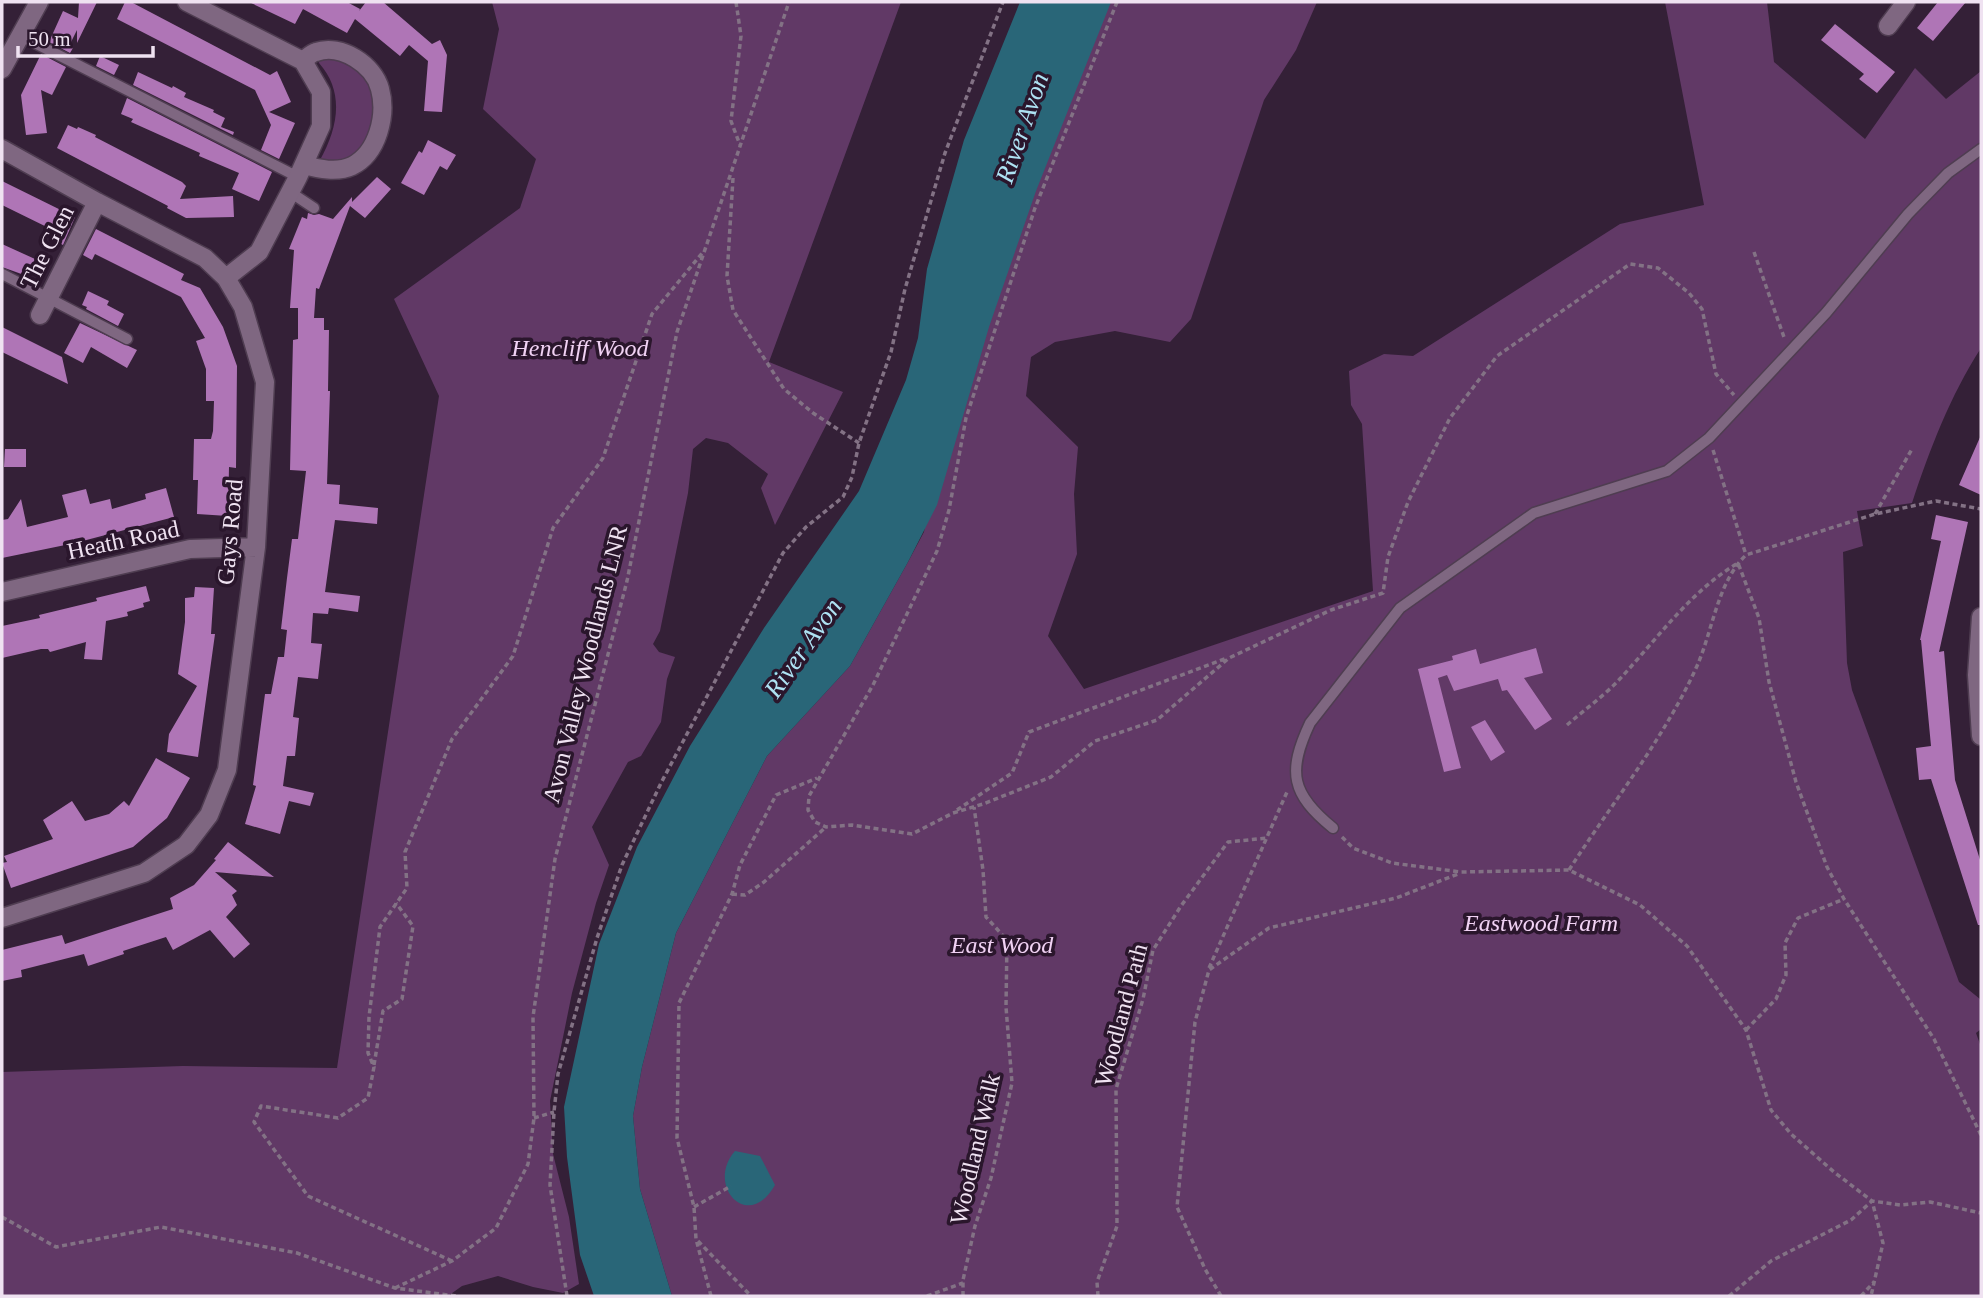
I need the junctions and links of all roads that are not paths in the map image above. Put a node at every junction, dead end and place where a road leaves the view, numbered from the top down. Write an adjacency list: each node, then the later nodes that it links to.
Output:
1 (39, 2): 6 (street)
2 (187, 2): 4 (street)
3 (1906, 2): 5 (street)
4 (214, 8): 7 (street)
5 (1888, 26)
6 (21, 36): 8 (street); 11 (lane)
7 (303, 61): 11 (street); 11 (street)
8 (2, 69)
9 (2, 149): 12 (street, Gays Road)
10 (1981, 149): 23 (lane)
11 (297, 178): 13 (lane); 15 (street)
12 (97, 202): 15 (street, Gays Road); 16 (street, The Glen)
13 (314, 208)
14 (2, 274): 16 (lane)
15 (226, 278): 19 (street, Gays Road)
16 (48, 298): 17 (street, The Glen); 18 (lane)
17 (40, 315)
18 (127, 339)
19 (256, 547): 20 (street, Heath Road); 24 (street, Gays Road)
20 (2, 592)
21 (1981, 617): 22 (street)
22 (1981, 736)
23 (1333, 828)
24 (2, 918)

